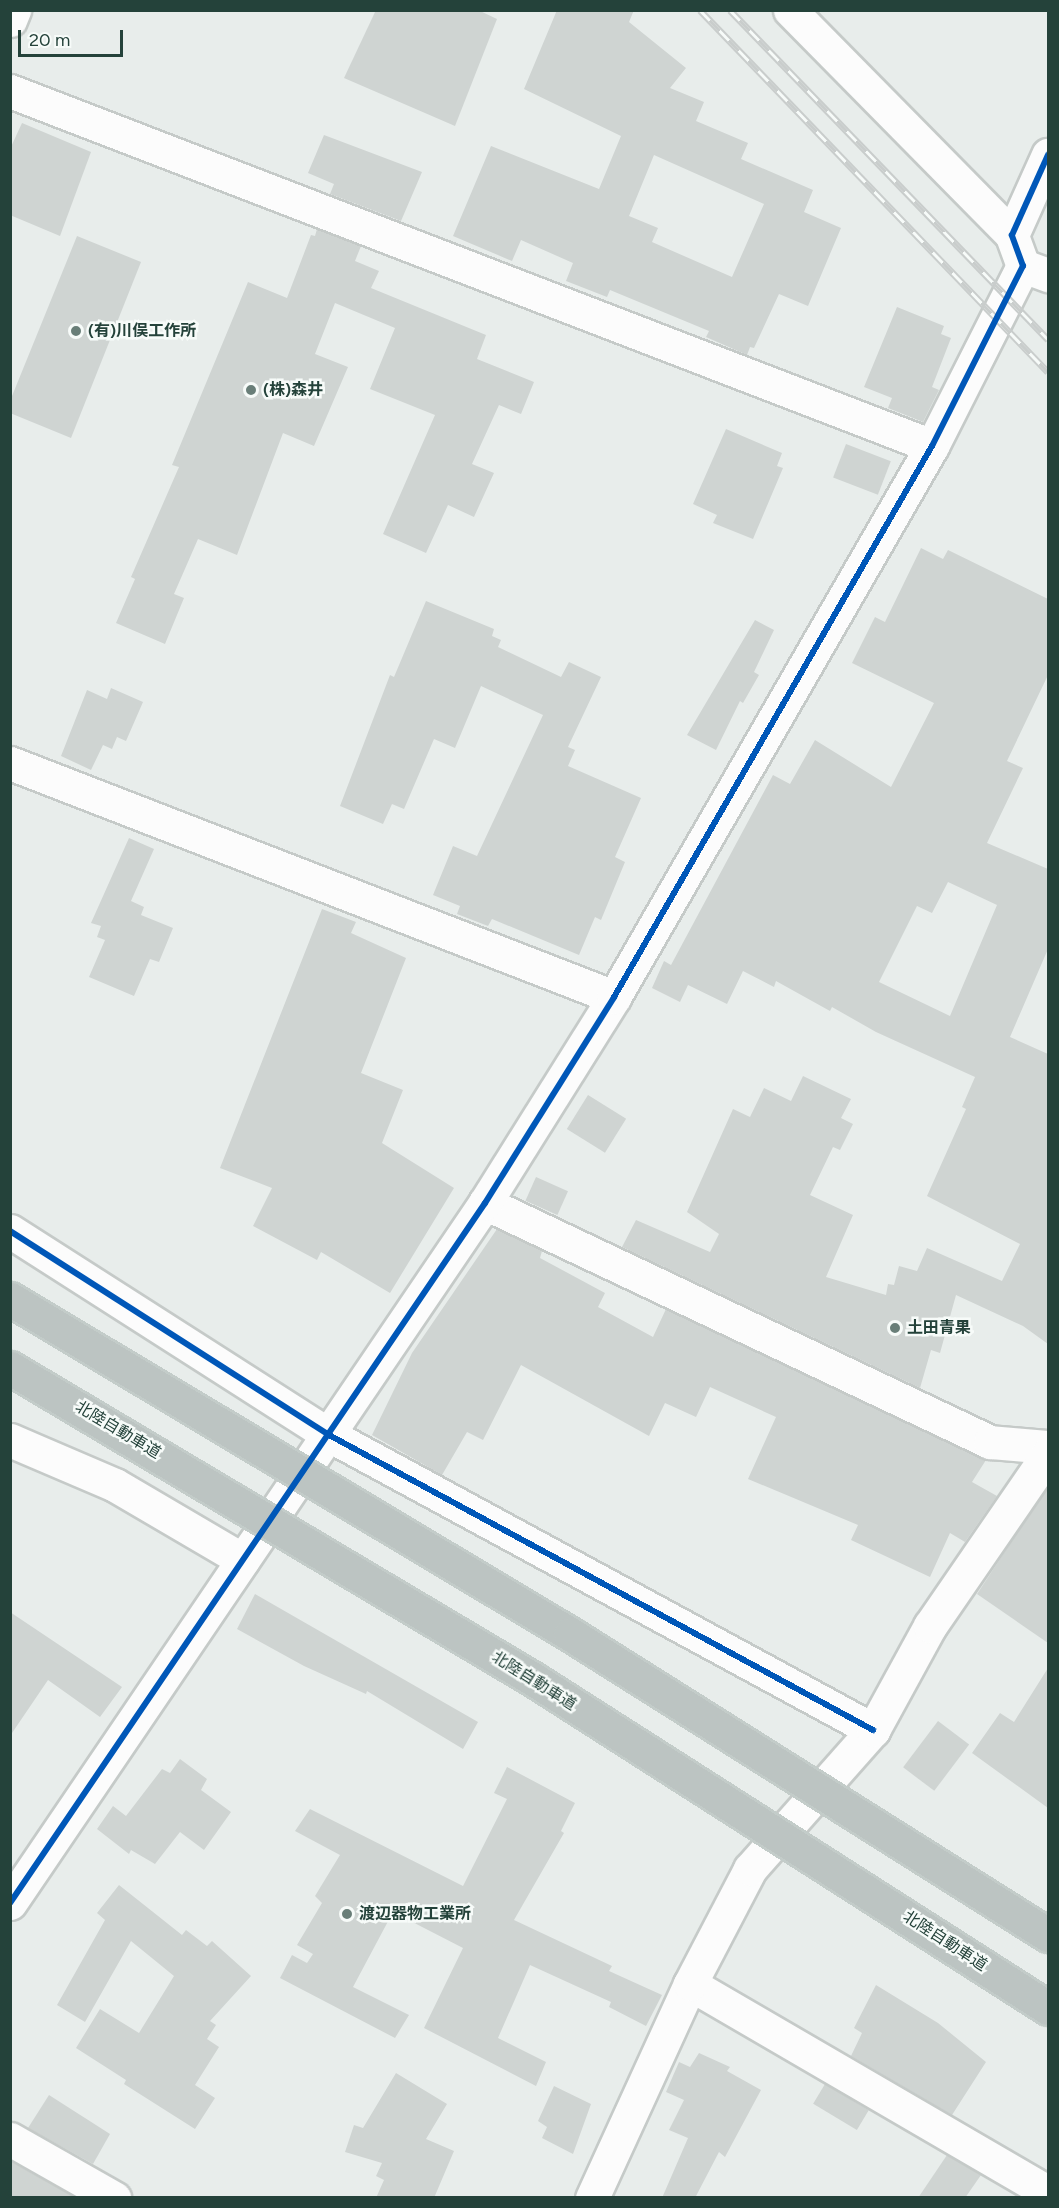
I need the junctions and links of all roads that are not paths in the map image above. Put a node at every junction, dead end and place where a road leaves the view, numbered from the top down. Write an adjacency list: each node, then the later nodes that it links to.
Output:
1 (14, 10): 3 (street)
2 (790, 10): 6 (street)
3 (10, 20)
4 (10, 91): 8 (street)
5 (1048, 155): 6 (street)
6 (1012, 236): 7 (street)
7 (1036, 270): 8 (street)
8 (932, 446): 10 (street)
9 (10, 763): 10 (street)
10 (614, 997): 11 (street)
11 (485, 1203): 15 (street); 17 (street)
12 (10, 1231): 15 (street)
13 (10, 1299): 22 (highway, bridge)
14 (10, 1368): 24 (highway, 北陸自動車道, bridge)
15 (329, 1435): 19 (street); 20 (street)
16 (10, 1440): 19 (street)
17 (1048, 1446)
18 (1048, 1454): 20 (street)
19 (243, 1560): 21 (street)
20 (873, 1730): 23 (street)
21 (10, 1903)
22 (1048, 1935)
23 (690, 1984): 26 (street); 28 (street)
24 (1048, 2008)
25 (10, 2139): 27 (street)
26 (1048, 2192)
27 (114, 2198)
28 (592, 2198)

